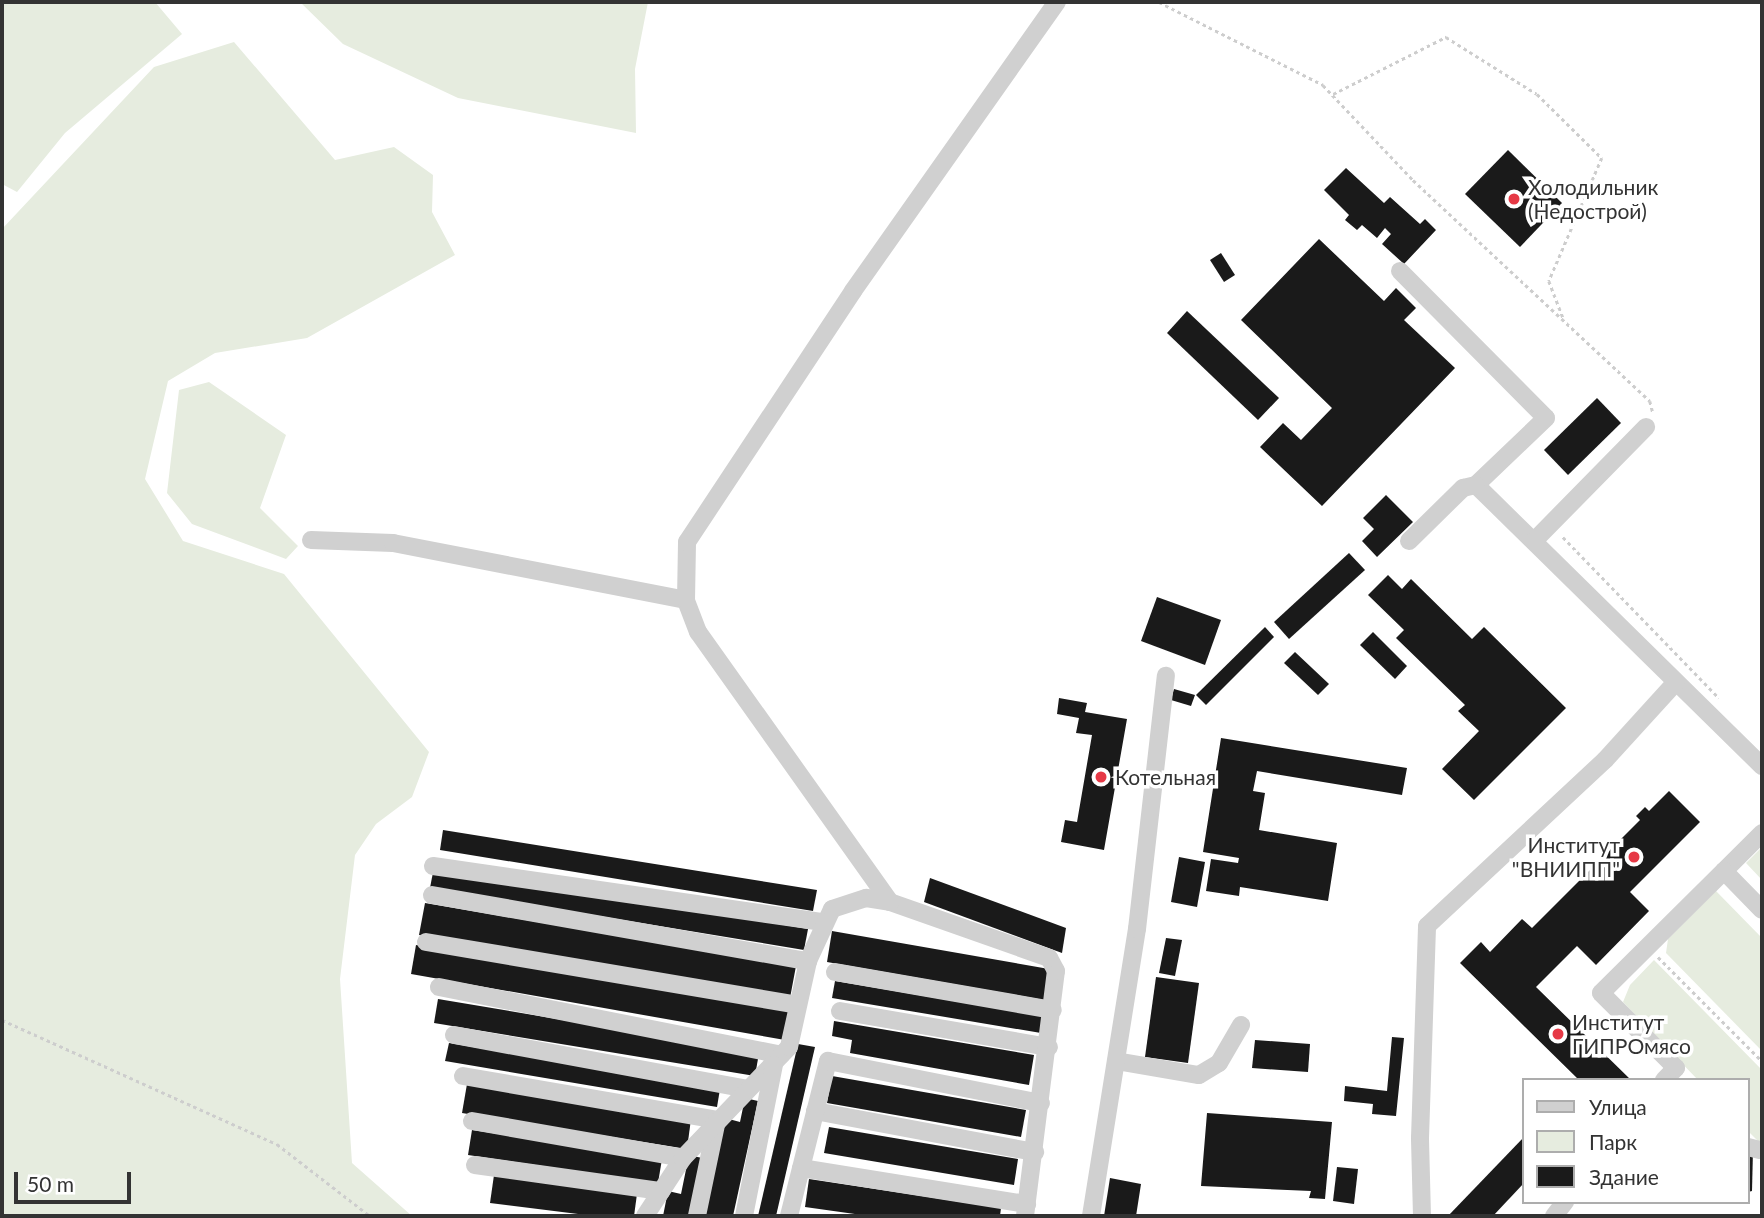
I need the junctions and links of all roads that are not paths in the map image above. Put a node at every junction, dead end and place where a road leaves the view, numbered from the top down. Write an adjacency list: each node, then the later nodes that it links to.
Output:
1 (1057, 2): 8 (street)
2 (1400, 271): 4 (street)
3 (1649, 420): 7 (street)
4 (1476, 485): 6 (street); 7 (street)
5 (311, 540): 8 (street)
6 (1409, 541)
7 (1534, 541): 10 (street)
8 (686, 600): 16 (street)
9 (1166, 676): 30 (street)
10 (1676, 682): 11 (street); 49 (street)
11 (1762, 766)
12 (1762, 833): 14 (street)
13 (433, 866): 18 (street)
14 (1724, 871): 17 (street); 32 (street)
15 (432, 895): 20 (street)
16 (890, 902): 18 (street); 24 (street)
17 (1762, 910)
18 (823, 922): 20 (street)
19 (426, 942): 23 (street)
20 (808, 961): 23 (street)
21 (835, 972): 24 (street)
22 (439, 987): 29 (street)
23 (798, 1005): 29 (street)
24 (1053, 1010): 28 (street)
25 (840, 1011): 28 (street)
26 (1241, 1025): 30 (street)
27 (454, 1035): 33 (street)
28 (1049, 1048): 34 (street)
29 (778, 1060): 33 (street); 46 (street)
30 (1116, 1061): 48 (street)
31 (463, 1076): 36 (street)
32 (1666, 1078)
33 (747, 1089): 36 (street)
34 (1041, 1103): 35 (street); 38 (street)
35 (815, 1111): 38 (street); 41 (street)
36 (717, 1119): 39 (street); 45 (street)
37 (472, 1121): 39 (street)
38 (1035, 1152): 43 (street)
39 (682, 1158): 42 (street)
40 (475, 1164): 42 (street)
41 (801, 1168): 43 (street); 47 (street)
42 (662, 1191): 44 (street)
43 (1026, 1210)
44 (645, 1216)
45 (697, 1216)
46 (744, 1216)
47 (789, 1216)
48 (1091, 1216)
49 (1422, 1216)

